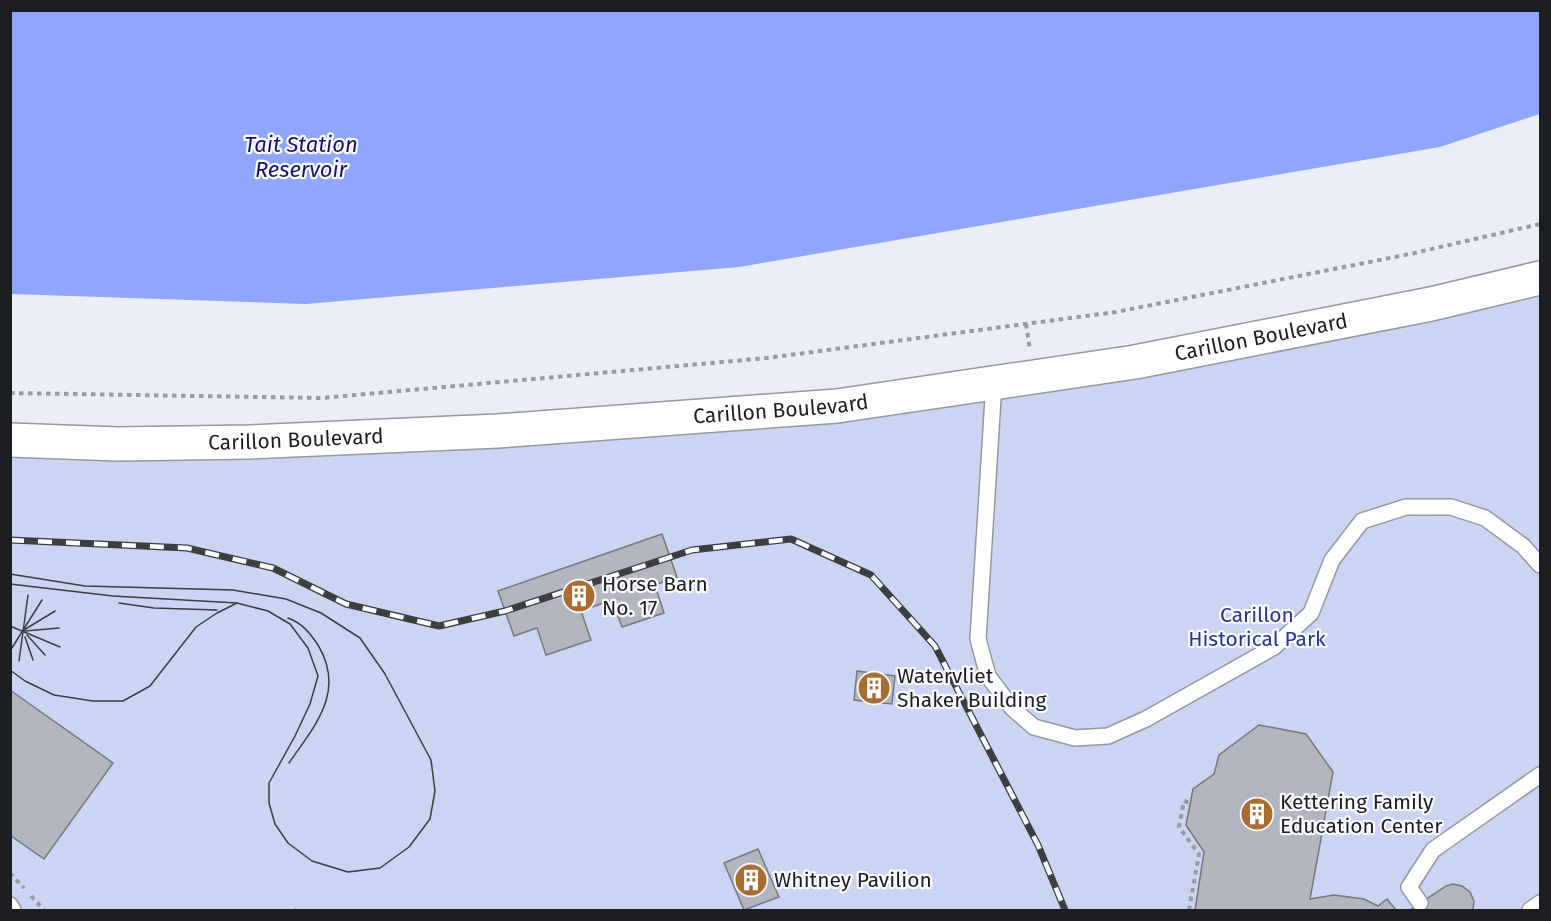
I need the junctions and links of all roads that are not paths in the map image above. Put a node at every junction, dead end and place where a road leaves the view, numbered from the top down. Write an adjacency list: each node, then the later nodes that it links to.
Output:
1 (1540, 278): 2 (street, Carillon Boulevard)
2 (994, 382): 3 (street, Carillon Boulevard); 4 (lane)
3 (10, 440)
4 (1540, 566)
5 (1540, 775): 6 (lane)
6 (1420, 903)
7 (1540, 903): 10 (lane)
8 (10, 905): 9 (lane)
9 (13, 910)
10 (1530, 910)

